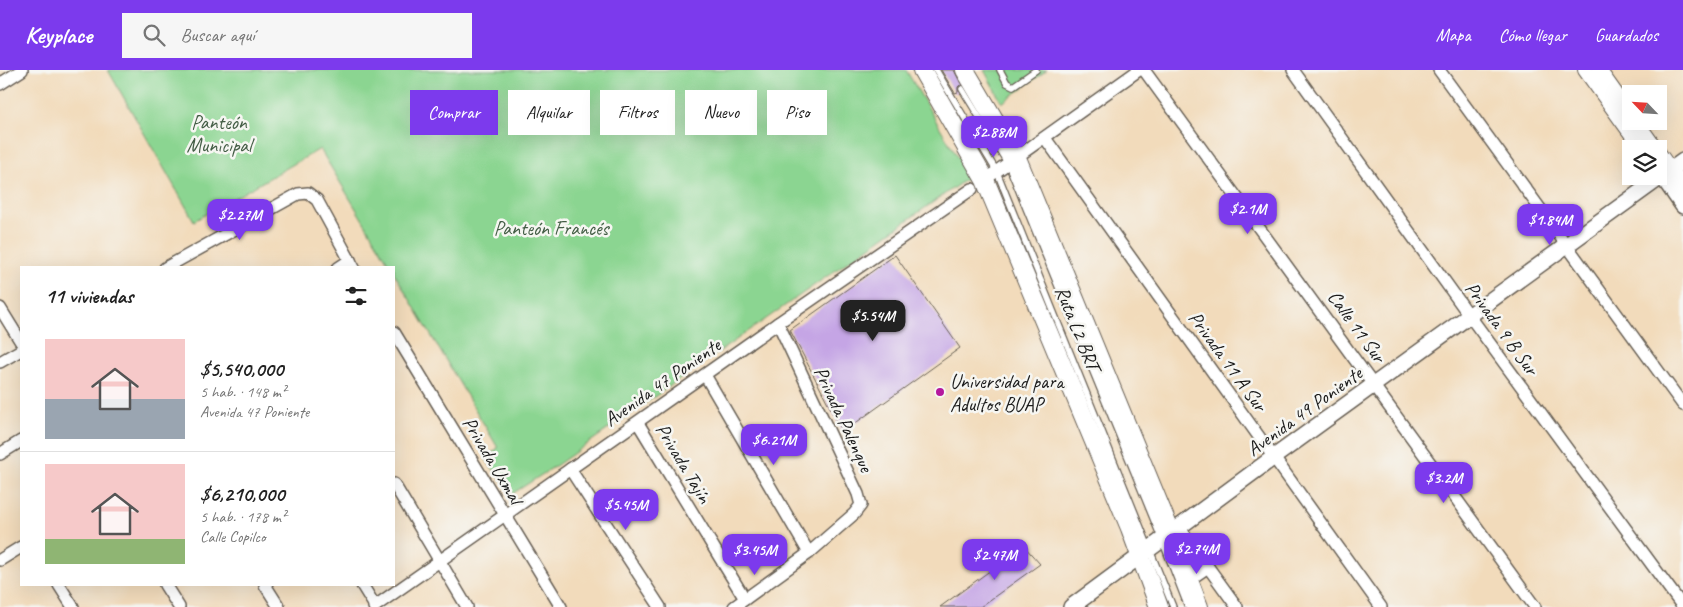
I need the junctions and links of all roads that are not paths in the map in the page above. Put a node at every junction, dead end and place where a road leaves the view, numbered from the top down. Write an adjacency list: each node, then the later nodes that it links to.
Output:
1 (22, 70): 13 (street)
2 (922, 70): 20 (main road)
3 (936, 70): 20 (lane)
4 (965, 70): 18 (main road)
5 (1000, 70): 6 (lane)
6 (1036, 70)
7 (1139, 70): 16 (street, Avenida 47 Poniente)
8 (1144, 70): 34 (street, Calle 11 Sur)
9 (1293, 70): 27 (street, Privada 9 B Sur)
10 (1439, 70): 23 (street)
11 (1585, 70): 17 (street)
12 (1598, 70): 15 (street)
13 (0, 84)
14 (962, 89): 18 (lane)
15 (1622, 103)
16 (1045, 138): 18 (street, Avenida 47 Poniente); 39 (street, Privada 11 A Sur)
17 (1636, 140)
18 (1013, 161): 20 (street, Avenida 47 Poniente); 43 (main road)
19 (1668, 170): 21 (main road); 22 (main road); 23 (main road, Avenida 49 Poniente)
20 (984, 181): 28 (street, Avenida 47 Poniente); 43 (main road)
21 (1683, 186)
22 (1683, 206)
23 (1566, 246): 27 (main road, Avenida 49 Poniente); 35 (street)
24 (352, 264): 25 (street)
25 (169, 266)
26 (0, 308): 30 (street)
27 (1469, 315): 34 (main road, Avenida 49 Poniente); 71 (street, Privada 9 B Sur)
28 (778, 323): 33 (street, Avenida 47 Poniente); 45 (street, Privada Palenque)
29 (395, 334): 42 (street, Privada Uxmal)
30 (20, 340)
31 (20, 351): 32 (street)
32 (0, 362)
33 (705, 376): 36 (street, Avenida 47 Poniente); 45 (street)
34 (1374, 385): 39 (main road, Avenida 49 Poniente); 70 (street, Calle 11 Sur)
35 (1683, 405)
36 (638, 423): 40 (street, Avenida 47 Poniente); 54 (street, Privada Tajín)
37 (20, 442): 38 (street)
38 (0, 454)
39 (1274, 457): 43 (main road, Avenida 49 Poniente); 69 (street, Privada 11 A Sur)
40 (570, 469): 42 (street, Avenida 47 Poniente); 61 (street)
41 (395, 486): 47 (street)
42 (505, 515): 47 (street, Avenida 47 Poniente); 60 (street, Privada Uxmal)
43 (1160, 541): 48 (street); 49 (main road); 63 (main road, Avenida 49 Poniente); 64 (main road); 65 (lane); 66 (lane)
44 (20, 548): 46 (street)
45 (809, 552): 54 (street)
46 (0, 560)
47 (439, 562): 55 (street, Avenida 47 Poniente); 59 (street)
48 (1208, 567): 49 (street); 68 (street)
49 (1189, 580): 67 (main road)
50 (61, 586): 56 (street)
51 (167, 586): 57 (street)
52 (266, 586): 58 (street)
53 (363, 586): 55 (street)
54 (745, 600): 62 (street)
55 (375, 606)
56 (74, 607)
57 (178, 607)
58 (279, 607)
59 (467, 607)
60 (561, 607)
61 (660, 607)
62 (734, 607)
63 (1071, 607)
64 (1159, 607)
65 (1173, 607)
66 (1188, 607)
67 (1199, 607)
68 (1237, 607)
69 (1381, 607)
70 (1535, 607)
71 (1683, 607)

